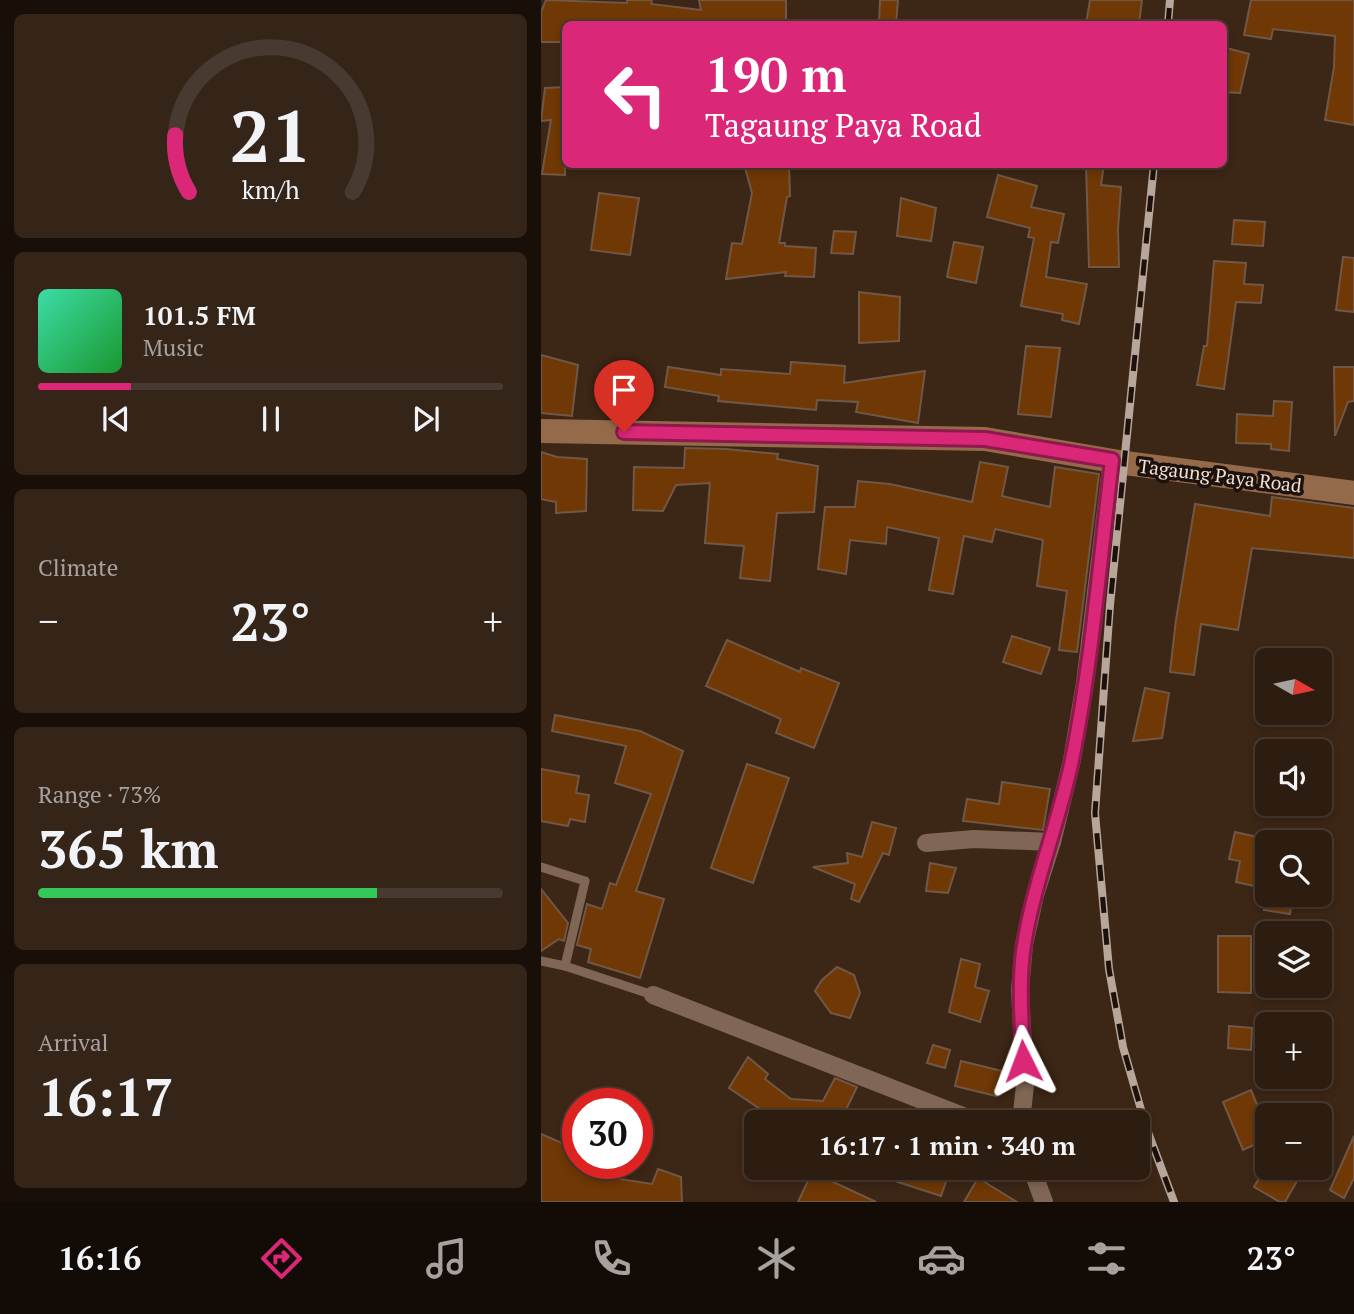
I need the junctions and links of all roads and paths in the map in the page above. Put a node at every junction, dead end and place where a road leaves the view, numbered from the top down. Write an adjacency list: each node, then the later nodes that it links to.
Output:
1 (541, 431): 2 (main road, Tagaung Paya Road)
2 (1112, 460): 3 (main road, Tagaung Paya Road); 4 (street)
3 (1354, 493)
4 (1052, 842): 5 (street); 11 (street)
5 (926, 843)
6 (541, 867): 8 (lane)
7 (541, 961): 8 (lane)
8 (565, 966): 9 (lane)
9 (653, 995): 10 (street)
10 (947, 1110)
11 (1022, 1110)
12 (1036, 1180): 13 (street)
13 (1044, 1202)

